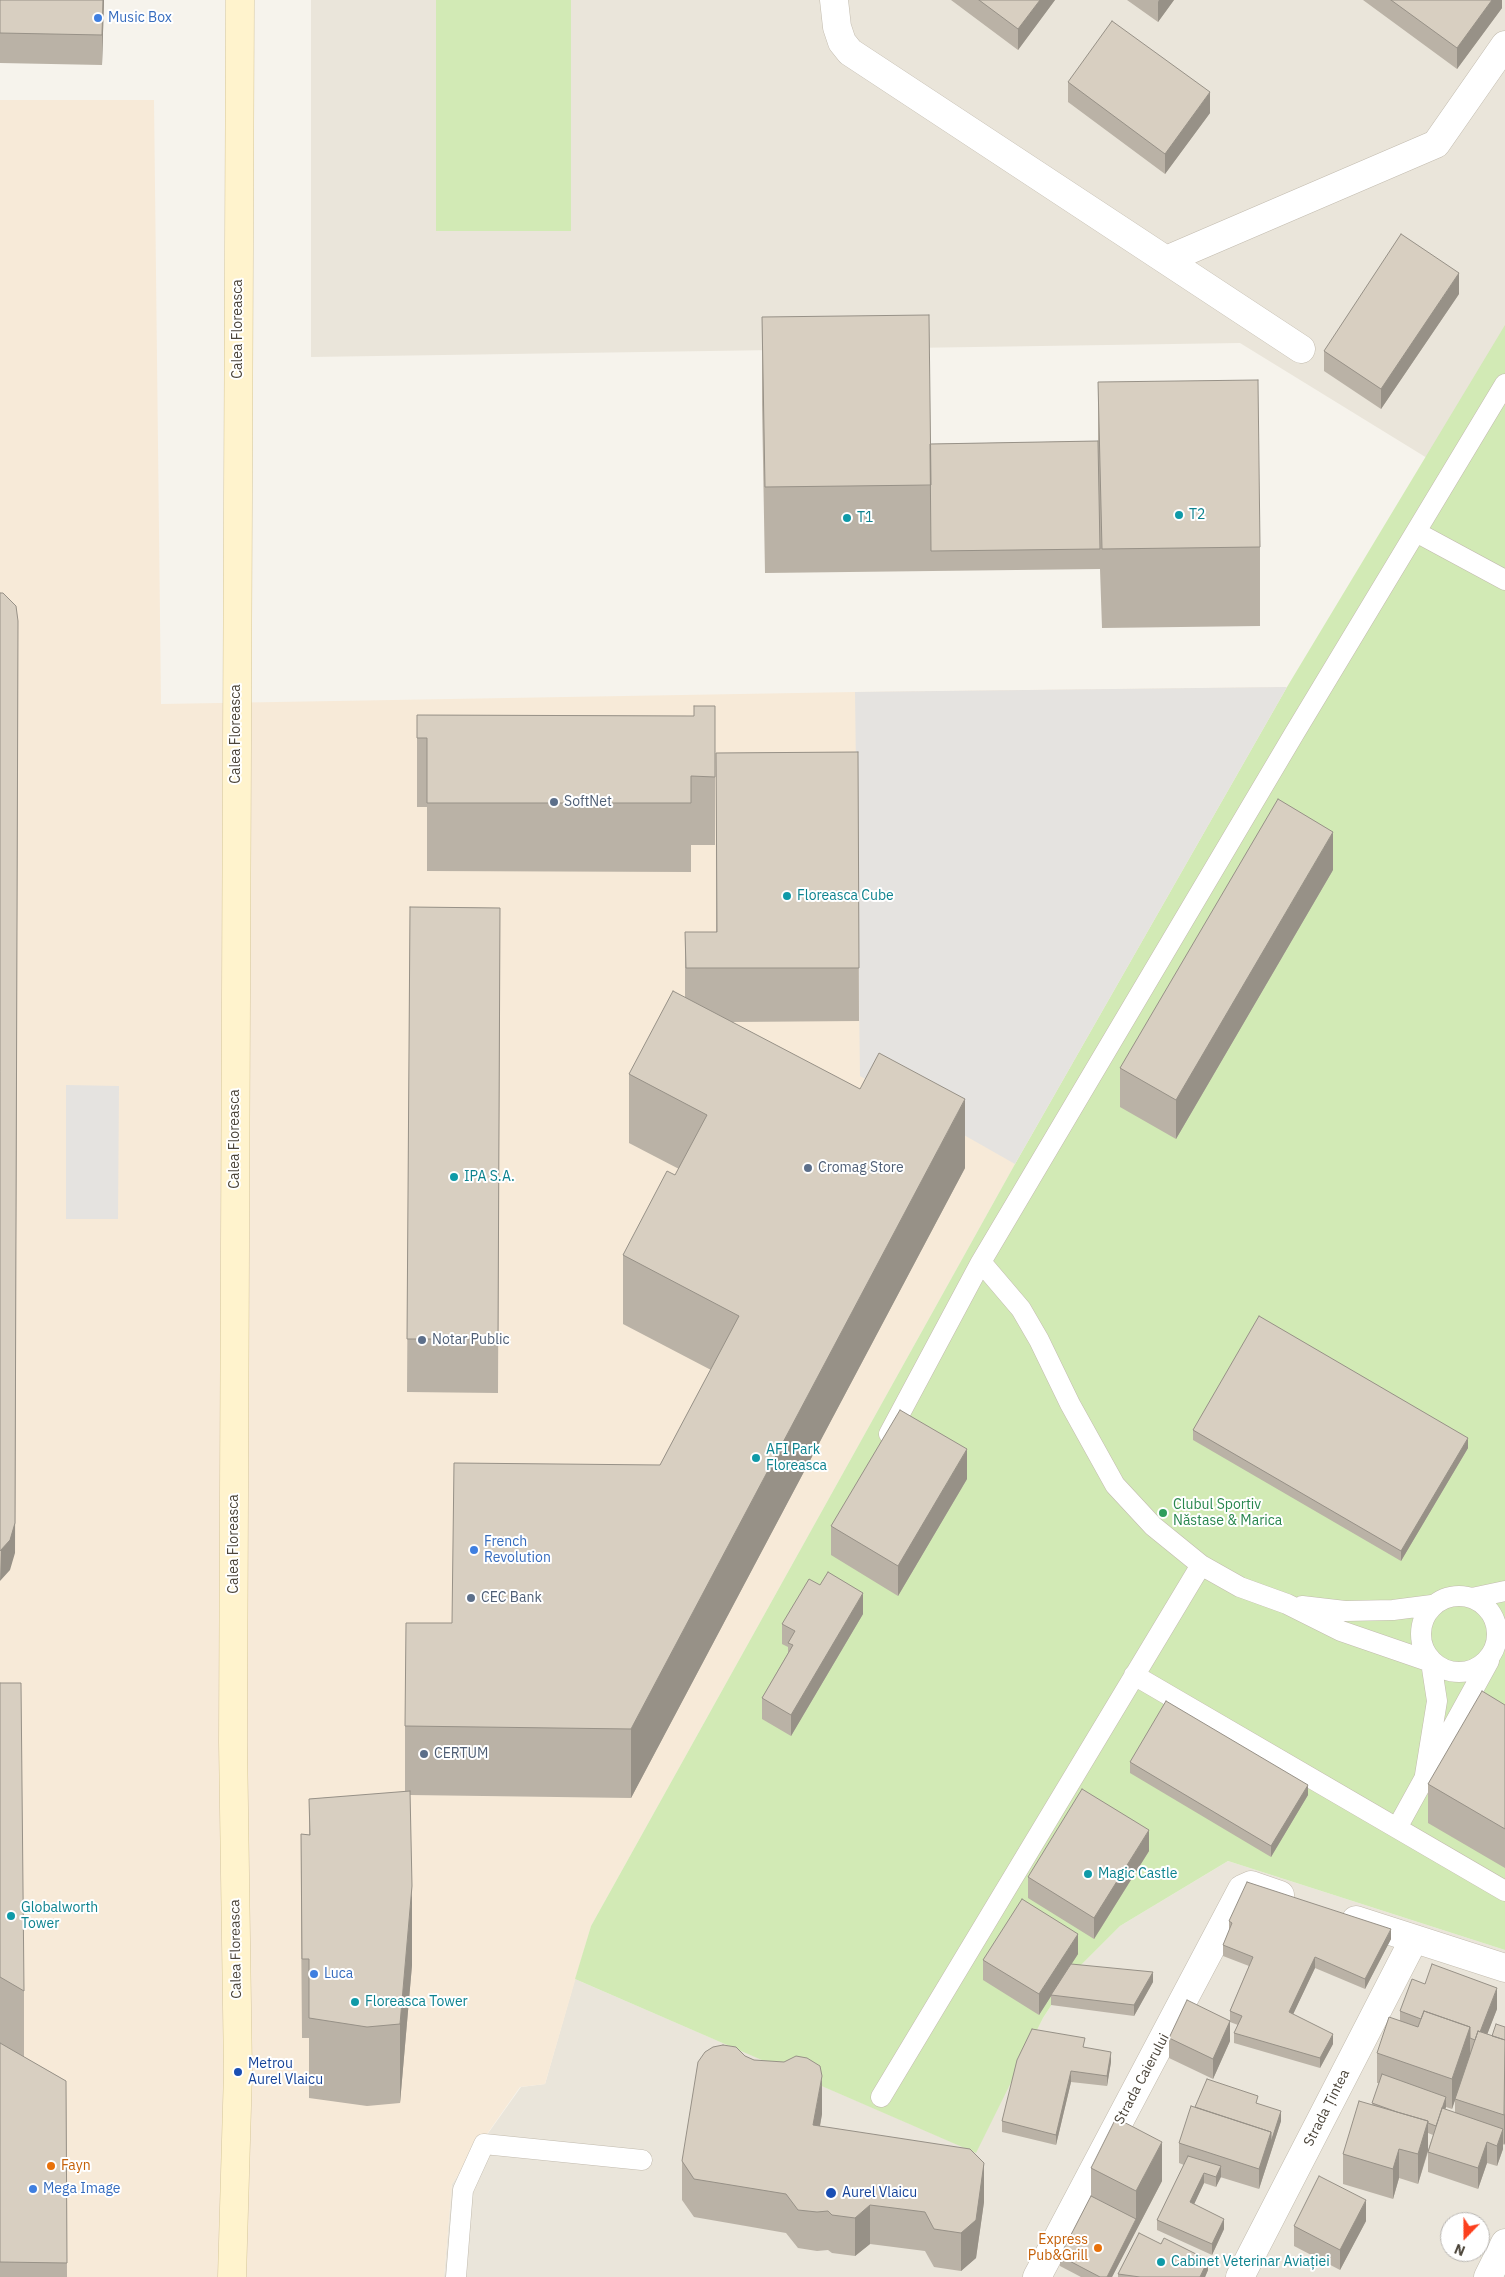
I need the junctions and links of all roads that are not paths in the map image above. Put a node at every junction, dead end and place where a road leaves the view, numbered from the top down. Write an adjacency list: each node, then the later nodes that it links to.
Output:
1 (240, 0): 30 (main road, Calea Floreasca)
2 (834, 0): 4 (street)
3 (1505, 45): 4 (street)
4 (1166, 260): 5 (street)
5 (1301, 349)
6 (1505, 384): 7 (lane)
7 (1416, 532): 8 (lane); 9 (lane)
8 (1505, 580)
9 (981, 1262): 10 (lane); 11 (lane)
10 (882, 1447)
11 (1201, 1564): 14 (lane); 19 (lane)
12 (1505, 1591): 13 (lane)
13 (1472, 1598): 15 (lane); 17 (lane)
14 (1288, 1604): 15 (lane); 18 (lane)
15 (1432, 1605): 18 (lane)
16 (1505, 1630): 17 (lane)
17 (1492, 1655): 18 (lane); 20 (lane)
18 (1431, 1662): 20 (lane)
19 (1134, 1675): 21 (lane); 27 (lane)
20 (1425, 1775): 21 (lane)
21 (1397, 1828): 22 (lane)
22 (1505, 1892)
23 (1306, 1903): 32 (street, Strada Caierului)
24 (1333, 1912): 25 (street)
25 (1414, 1939): 26 (street); 33 (street, Strada Țintea)
26 (1505, 1968)
27 (881, 2097)
28 (642, 2160): 31 (lane)
29 (1505, 2243): 34 (street)
30 (232, 2277)
31 (456, 2277)
32 (1037, 2277)
33 (1240, 2277)
34 (1488, 2277)

